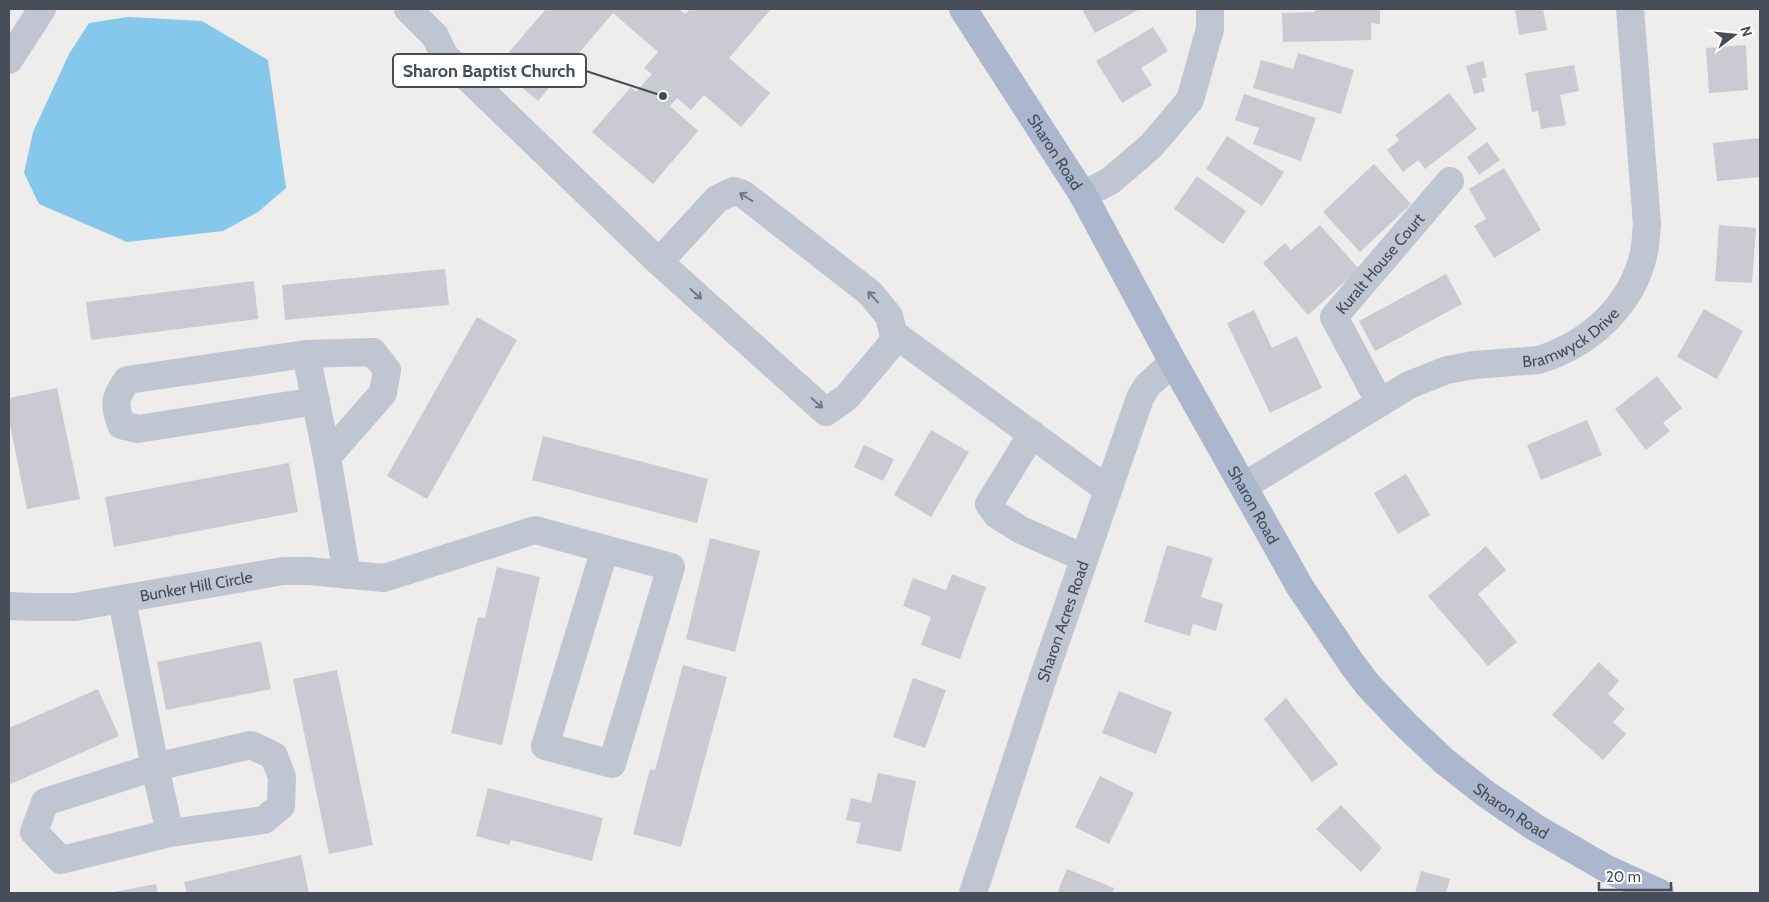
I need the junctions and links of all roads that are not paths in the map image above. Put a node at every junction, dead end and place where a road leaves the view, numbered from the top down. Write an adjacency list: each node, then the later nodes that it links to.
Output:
1 (42, 9): 6 (street)
2 (408, 9): 9 (street)
3 (963, 9): 8 (main road, Sharon Road)
4 (1210, 9): 8 (street)
5 (1630, 9): 14 (street, Bramwyck Drive)
6 (9, 60)
7 (1450, 182): 14 (street, Kuralt House Court)
8 (1083, 195): 12 (main road, Sharon Road)
9 (660, 262): 10 (street, one-way to 9); 10 (street, one-way to 10)
10 (893, 333): 15 (street)
11 (306, 354): 13 (street); 13 (street); 16 (street)
12 (1173, 362): 17 (main road, Sharon Road); 18 (street, Sharon Acres Road)
13 (316, 401): 16 (street)
14 (1380, 403): 17 (street, Bramwyck Drive)
15 (1032, 434): 18 (street); 20 (street)
16 (327, 457): 21 (street)
17 (1244, 486): 27 (main road, Sharon Road)
18 (1108, 490): 20 (street, Sharon Acres Road)
19 (605, 549): 19 (street); 21 (street, Bunker Hill Circle)
20 (1084, 558): 26 (street, Sharon Acres Road)
21 (347, 575): 22 (street, Bunker Hill Circle)
22 (122, 600): 23 (street, Bunker Hill Circle); 24 (street)
23 (9, 606)
24 (155, 768): 25 (street); 25 (street); 25 (street)
25 (170, 833)
26 (973, 893)
27 (1660, 893)

